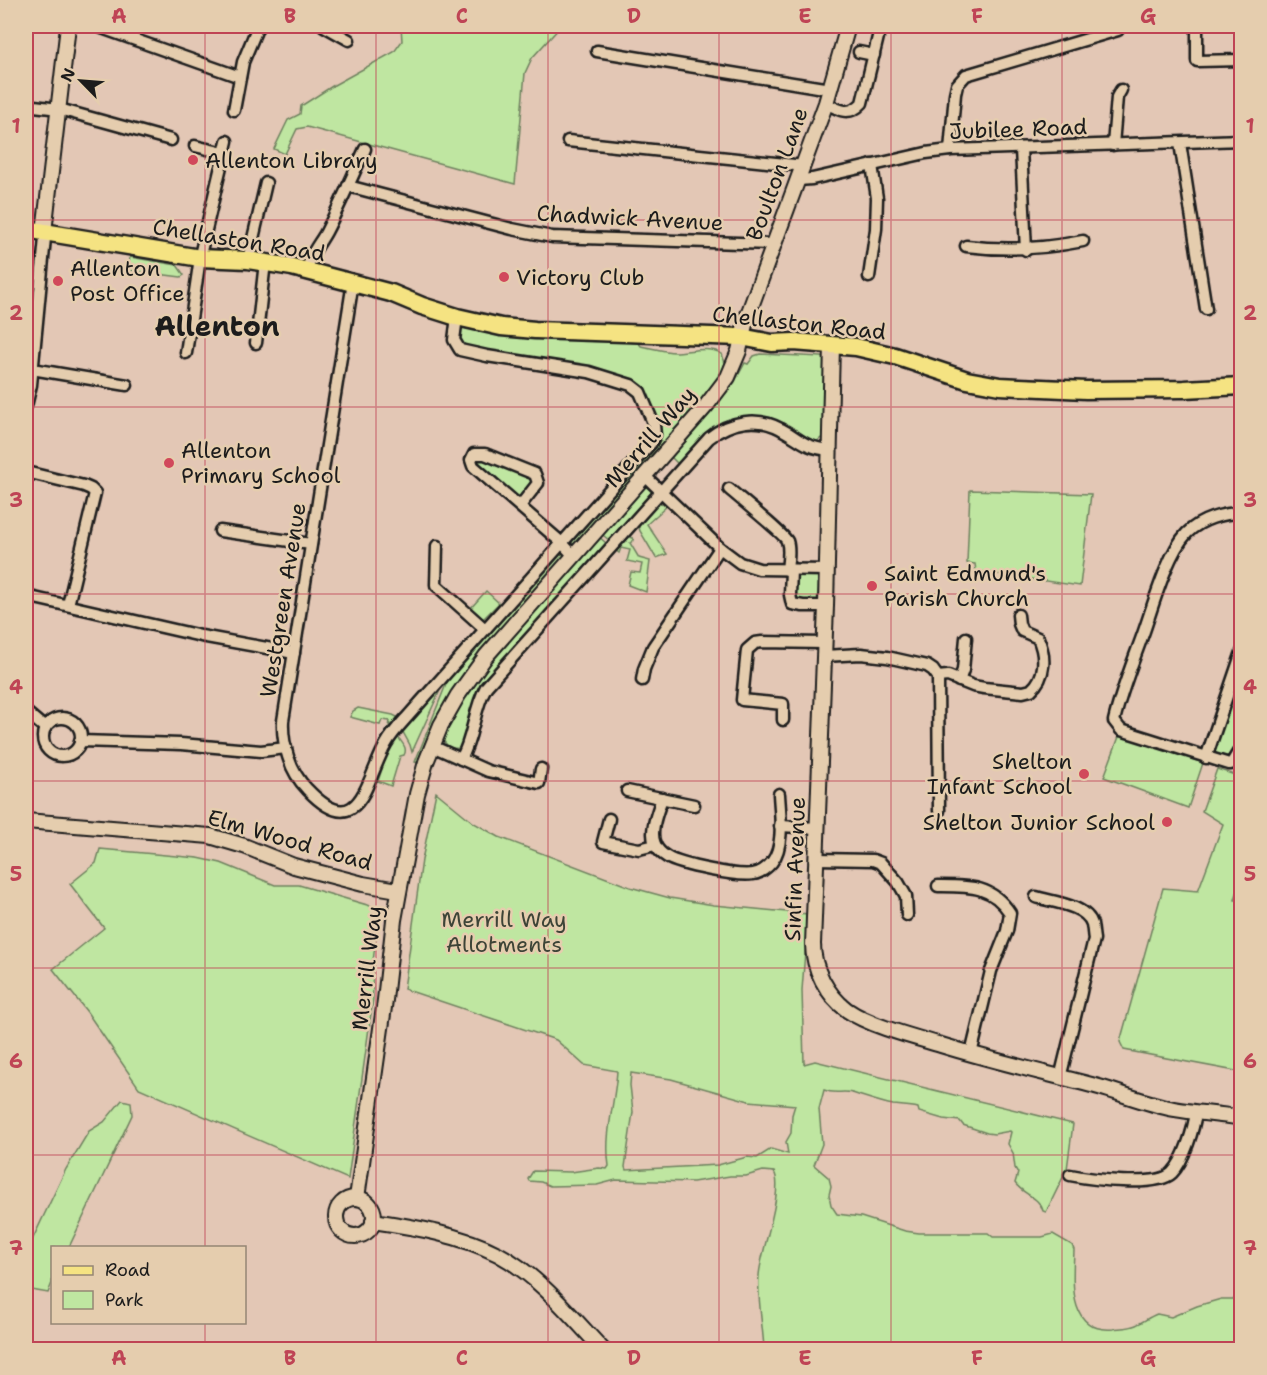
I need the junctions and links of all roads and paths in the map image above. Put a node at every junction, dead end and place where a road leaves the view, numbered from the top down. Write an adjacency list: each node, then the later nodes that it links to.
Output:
1 (68, 26): 19 (street)
2 (96, 26): 14 (street)
3 (258, 26): 14 (street)
4 (324, 26): 9 (street)
5 (848, 26): 15 (street, Boulton Lane)
6 (1197, 26): 13 (street)
7 (1118, 30): 30 (street)
8 (878, 37): 12 (street)
9 (349, 40)
10 (597, 51): 15 (street)
11 (859, 52): 12 (street)
12 (874, 55): 17 (street)
13 (1242, 60)
14 (240, 77): 20 (street)
15 (830, 89): 17 (street, Boulton Lane)
16 (1121, 90): 26 (street)
17 (826, 103): 33 (street, Boulton Lane)
18 (26, 105): 19 (street)
19 (58, 109): 21 (street); 38 (street)
20 (234, 110)
21 (171, 140)
22 (1242, 140): 25 (street, Jubilee Road)
23 (227, 141): 31 (street)
24 (568, 141): 33 (street)
25 (1180, 142): 26 (street, Jubilee Road); 48 (street)
26 (1113, 145): 29 (street, Jubilee Road)
27 (195, 146): 31 (street)
28 (364, 149): 36 (street)
29 (1021, 149): 30 (street, Jubilee Road); 42 (street)
30 (950, 150): 32 (street, Jubilee Road)
31 (224, 153): 43 (street)
32 (872, 165): 34 (street, Jubilee Road); 46 (street)
33 (804, 166): 34 (street, Boulton Lane)
34 (798, 180): 40 (street, Boulton Lane)
35 (266, 183): 44 (street)
36 (348, 186): 40 (street, Chadwick Avenue); 45 (street)
37 (26, 229): 38 (main road, Chellaston Road)
38 (44, 232): 43 (main road, Chellaston Road); 54 (street)
39 (1083, 242): 42 (street)
40 (773, 244): 50 (street, Boulton Lane)
41 (966, 246): 42 (street)
42 (1026, 250)
43 (200, 258): 44 (main road, Chellaston Road); 53 (street)
44 (256, 261): 45 (main road, Chellaston Road); 51 (street)
45 (308, 271): 47 (main road, Chellaston Road)
46 (869, 277)
47 (353, 282): 49 (main road, Chellaston Road); 67 (street, Westgreen Avenue)
48 (1206, 309)
49 (457, 317): 50 (main road, Chellaston Road); 66 (street, Merrill Way)
50 (741, 337): 52 (main road, Chellaston Road); 60 (street, Merrill Way)
51 (256, 342)
52 (832, 345): 56 (main road, Chellaston Road); 58 (street, Sinfin Avenue)
53 (186, 353)
54 (29, 368): 55 (street); 57 (street)
55 (127, 385)
56 (1242, 386)
57 (26, 406)
58 (829, 450): 61 (street); 72 (street, Sinfin Avenue)
59 (26, 472): 74 (street)
60 (645, 476): 61 (street); 70 (street, Merrill Way)
61 (661, 490): 69 (street); 93 (street, Merrill Way)
62 (728, 491): 71 (street)
63 (520, 506): 63 (street); 66 (street)
64 (1242, 513): 92 (street)
65 (220, 531): 67 (street)
66 (562, 543): 70 (street); 77 (street, Merrill Way)
67 (311, 544): 80 (street, Westgreen Avenue)
68 (437, 546): 77 (street)
69 (720, 548): 71 (street); 83 (street)
70 (574, 556): 89 (street, Merrill Way)
71 (789, 570): 72 (street); 75 (street)
72 (826, 570): 75 (street, Sinfin Avenue)
73 (26, 596): 74 (street)
74 (68, 605): 80 (street)
75 (826, 606): 79 (street, Sinfin Avenue)
76 (1018, 615): 84 (street)
77 (485, 630): 98 (street, Merrill Way)
78 (966, 638): 84 (street)
79 (824, 650): 82 (street); 86 (street); 104 (street, Sinfin Avenue)
80 (294, 652): 91 (street, Westgreen Avenue)
81 (1242, 652): 92 (street)
82 (938, 678): 84 (street); 100 (street)
83 (642, 680)
84 (959, 681)
85 (26, 712): 87 (street)
86 (783, 720)
87 (45, 728): 88 (street); 88 (street)
88 (80, 741): 91 (street)
89 (432, 746): 93 (street); 108 (street, Merrill Way)
90 (1242, 746): 92 (street)
91 (286, 748): 98 (street, Westgreen Avenue)
92 (1206, 758)
93 (460, 759): 94 (street)
94 (541, 769)
95 (627, 790): 97 (street)
96 (779, 794): 103 (street)
97 (662, 798): 99 (street); 105 (street)
98 (358, 803)
99 (694, 805)
100 (939, 811)
101 (609, 819): 105 (street)
102 (26, 821): 108 (street, Elm Wood Road)
103 (780, 826): 104 (street); 105 (street)
104 (818, 828): 106 (street, Sinfin Avenue)
105 (655, 845)
106 (817, 859): 110 (street); 111 (street, Sinfin Avenue)
107 (939, 886): 111 (street)
108 (398, 890): 116 (street, Merrill Way)
109 (1036, 897): 112 (street)
110 (907, 915)
111 (971, 1054): 112 (street, Sinfin Avenue)
112 (1060, 1078): 113 (street, Sinfin Avenue)
113 (1196, 1112): 114 (street, Sinfin Avenue); 115 (street)
114 (1242, 1118)
115 (1070, 1175)
116 (357, 1197): 117 (street); 117 (street)
117 (373, 1221): 118 (street)
118 (603, 1350)

